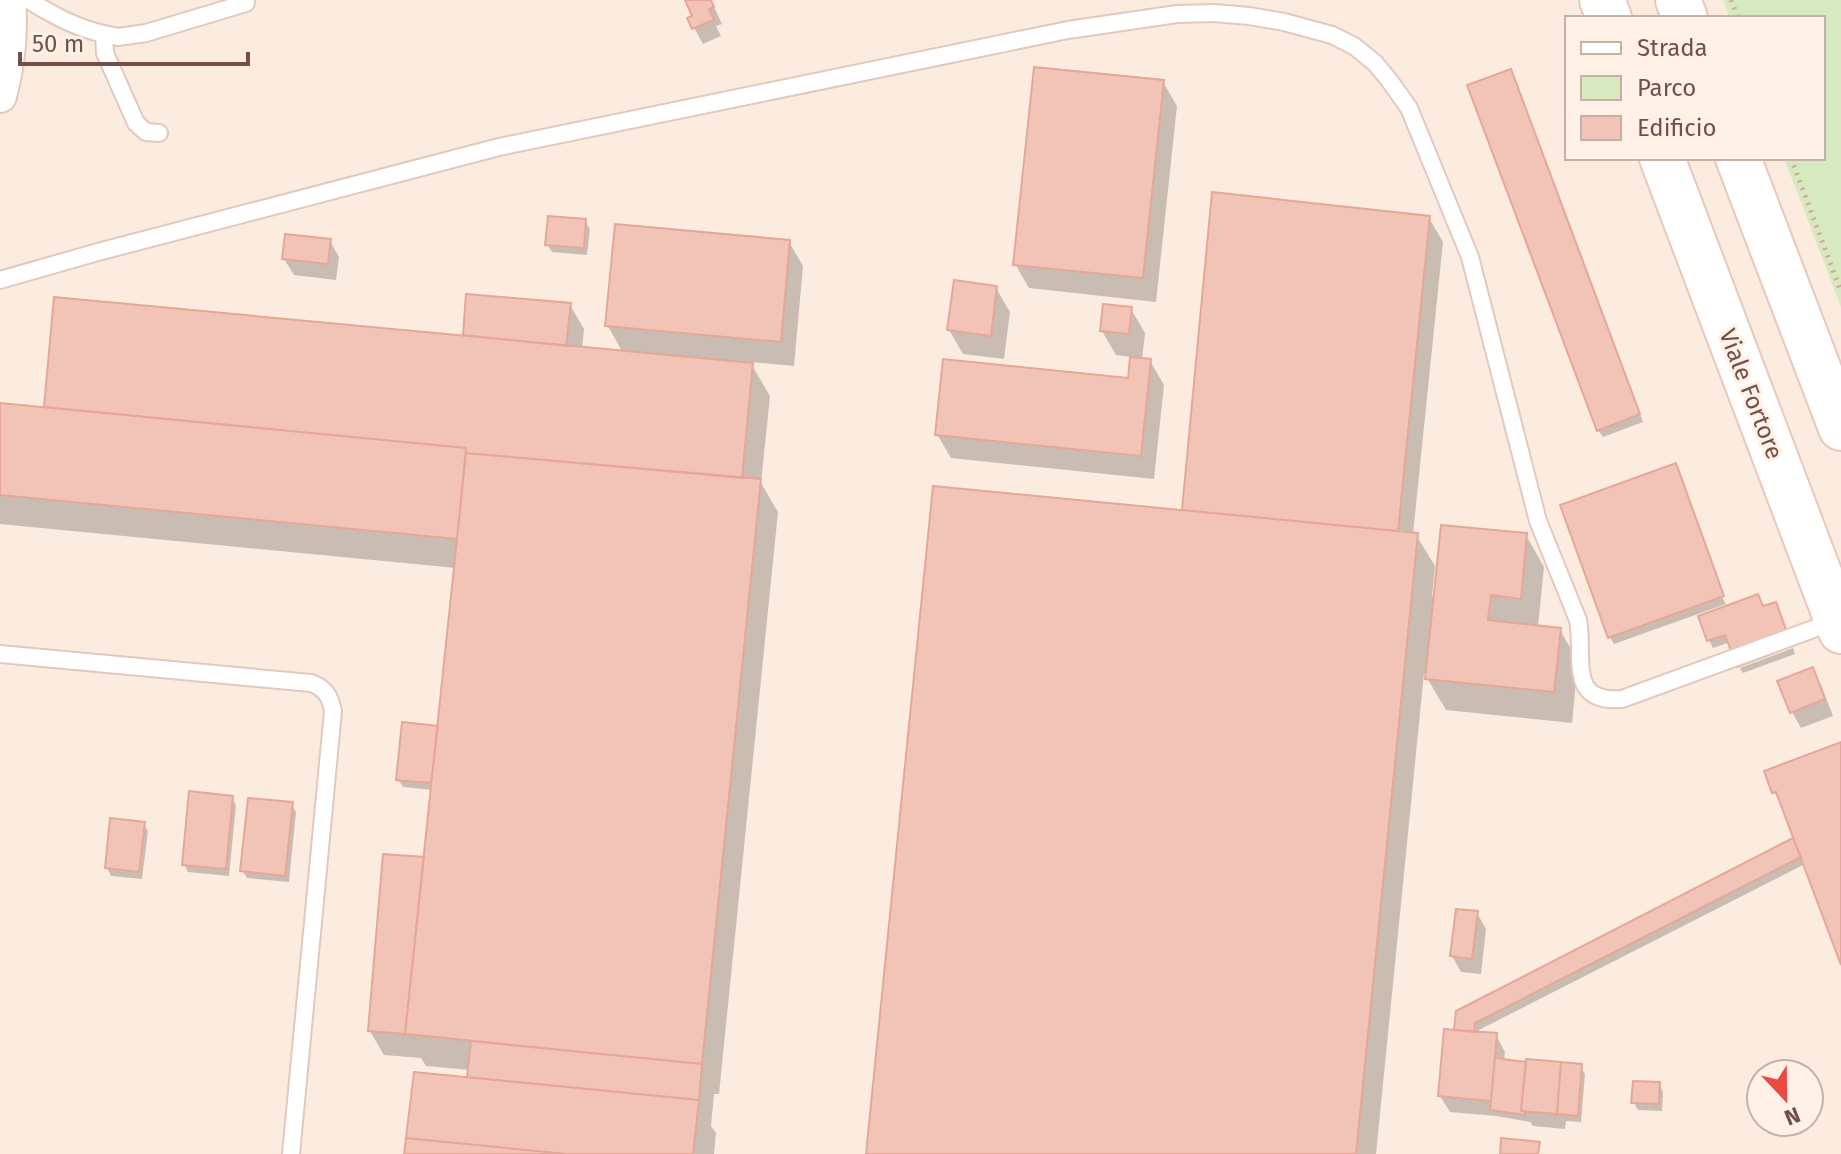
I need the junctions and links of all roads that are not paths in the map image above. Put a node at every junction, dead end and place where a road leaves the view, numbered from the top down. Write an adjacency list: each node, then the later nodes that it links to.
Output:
1 (9, 0): 5 (street)
2 (28, 0): 4 (lane)
3 (246, 3): 4 (lane)
4 (104, 34): 6 (lane)
5 (0, 96)
6 (159, 133)
7 (1663, 160): 11 (main road, Viale Fortore)
8 (1739, 160): 10 (main road)
9 (0, 280): 11 (lane)
10 (1841, 428)
11 (1839, 626)
12 (0, 654): 13 (lane)
13 (291, 1154)

